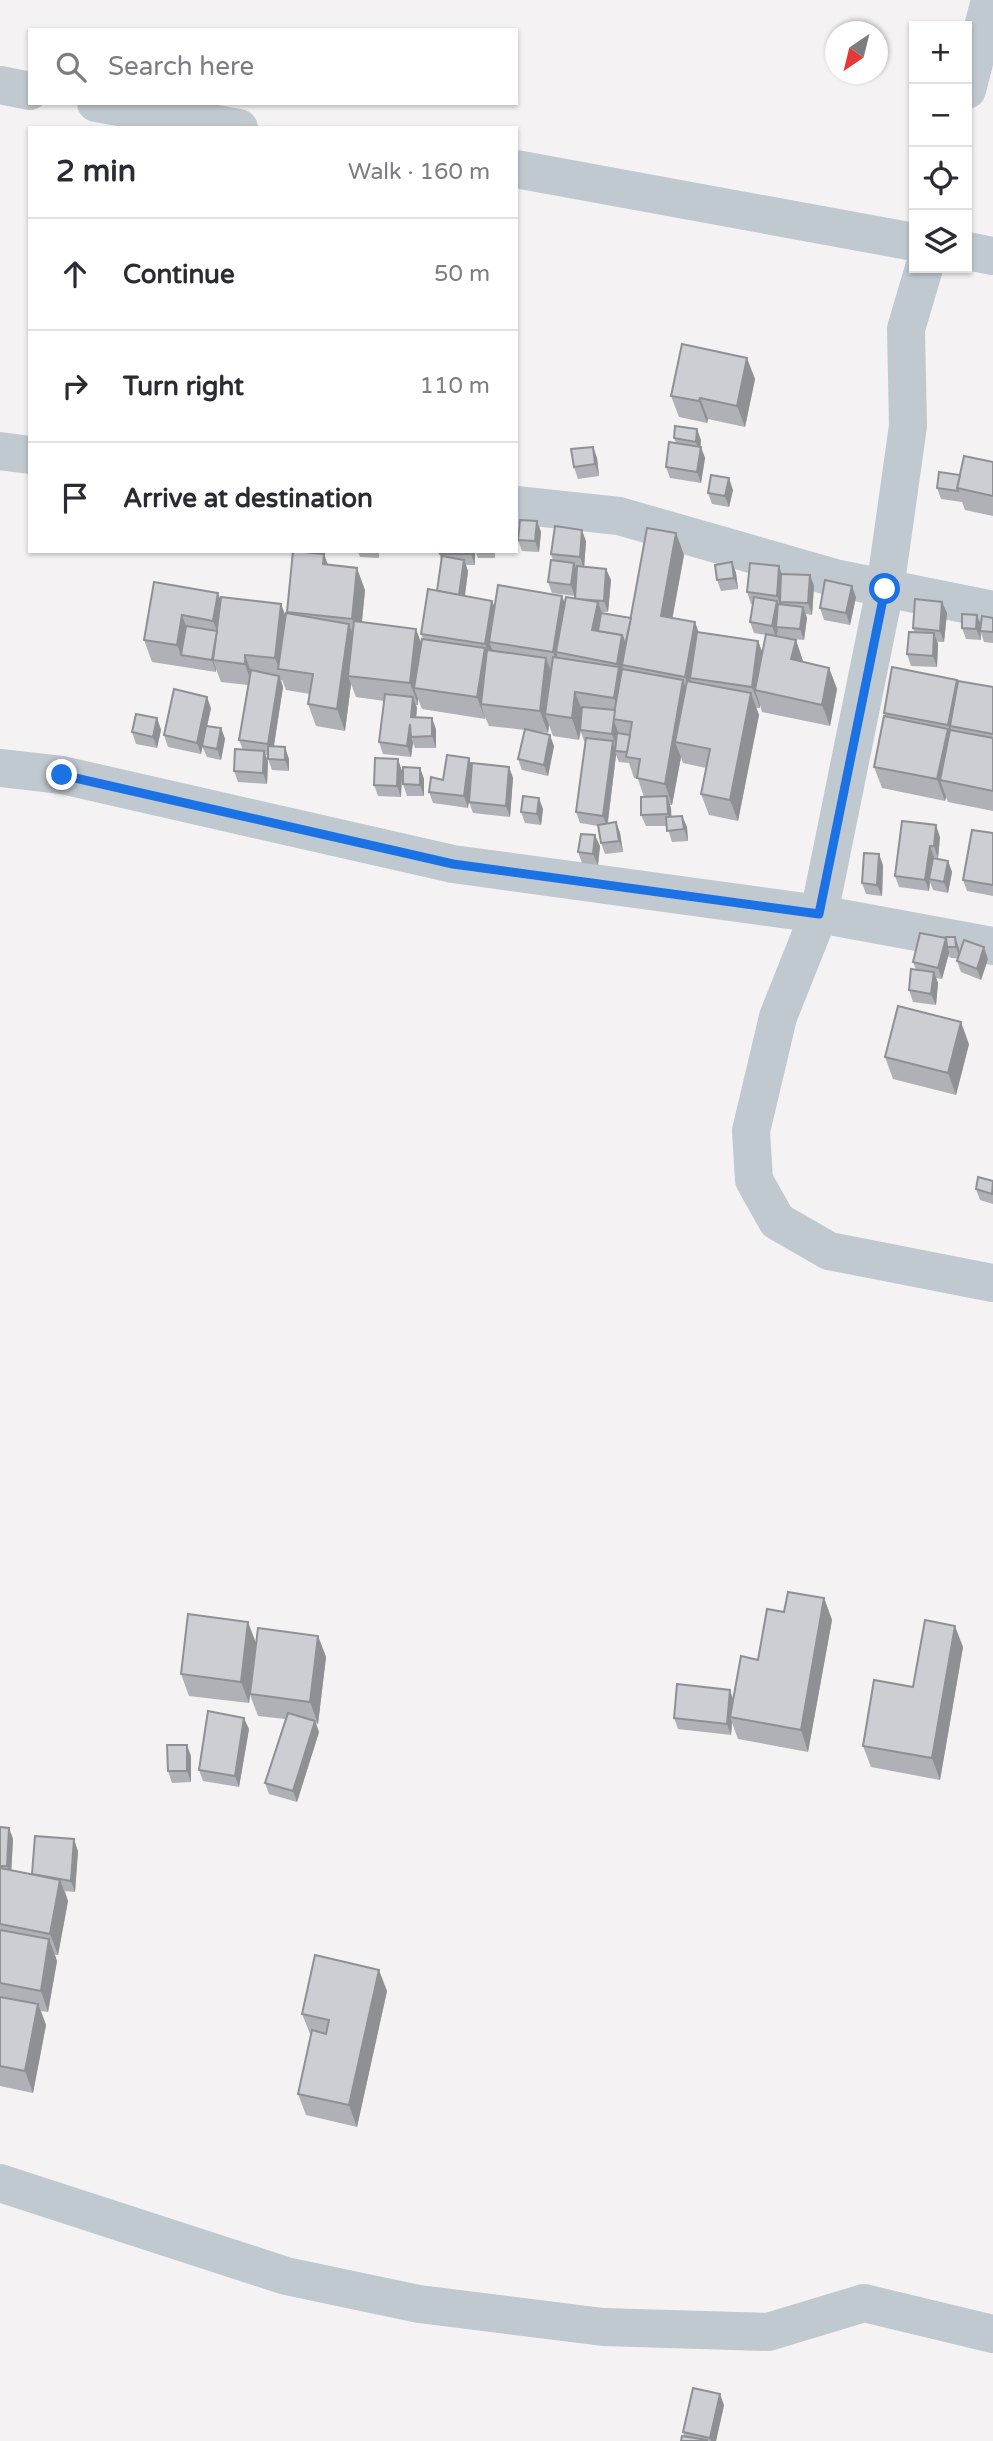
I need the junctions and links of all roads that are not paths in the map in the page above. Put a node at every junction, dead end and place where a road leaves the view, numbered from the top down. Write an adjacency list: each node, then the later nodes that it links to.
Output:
1 (990, 0): 2 (street)
2 (969, 84)
3 (0, 85): 4 (street)
4 (28, 91)
5 (107, 105): 6 (street)
6 (228, 126)
7 (518, 169): 8 (street)
8 (909, 241)
9 (972, 252): 10 (street)
10 (993, 256)
11 (923, 273): 15 (street)
12 (0, 451): 13 (street)
13 (28, 454)
14 (518, 505): 15 (street)
15 (885, 589): 16 (street); 18 (street)
16 (993, 610)
17 (0, 768): 18 (street)
18 (819, 914): 19 (street); 20 (street)
19 (993, 946)
20 (993, 1283)
21 (0, 2183): 22 (street)
22 (993, 2334)

